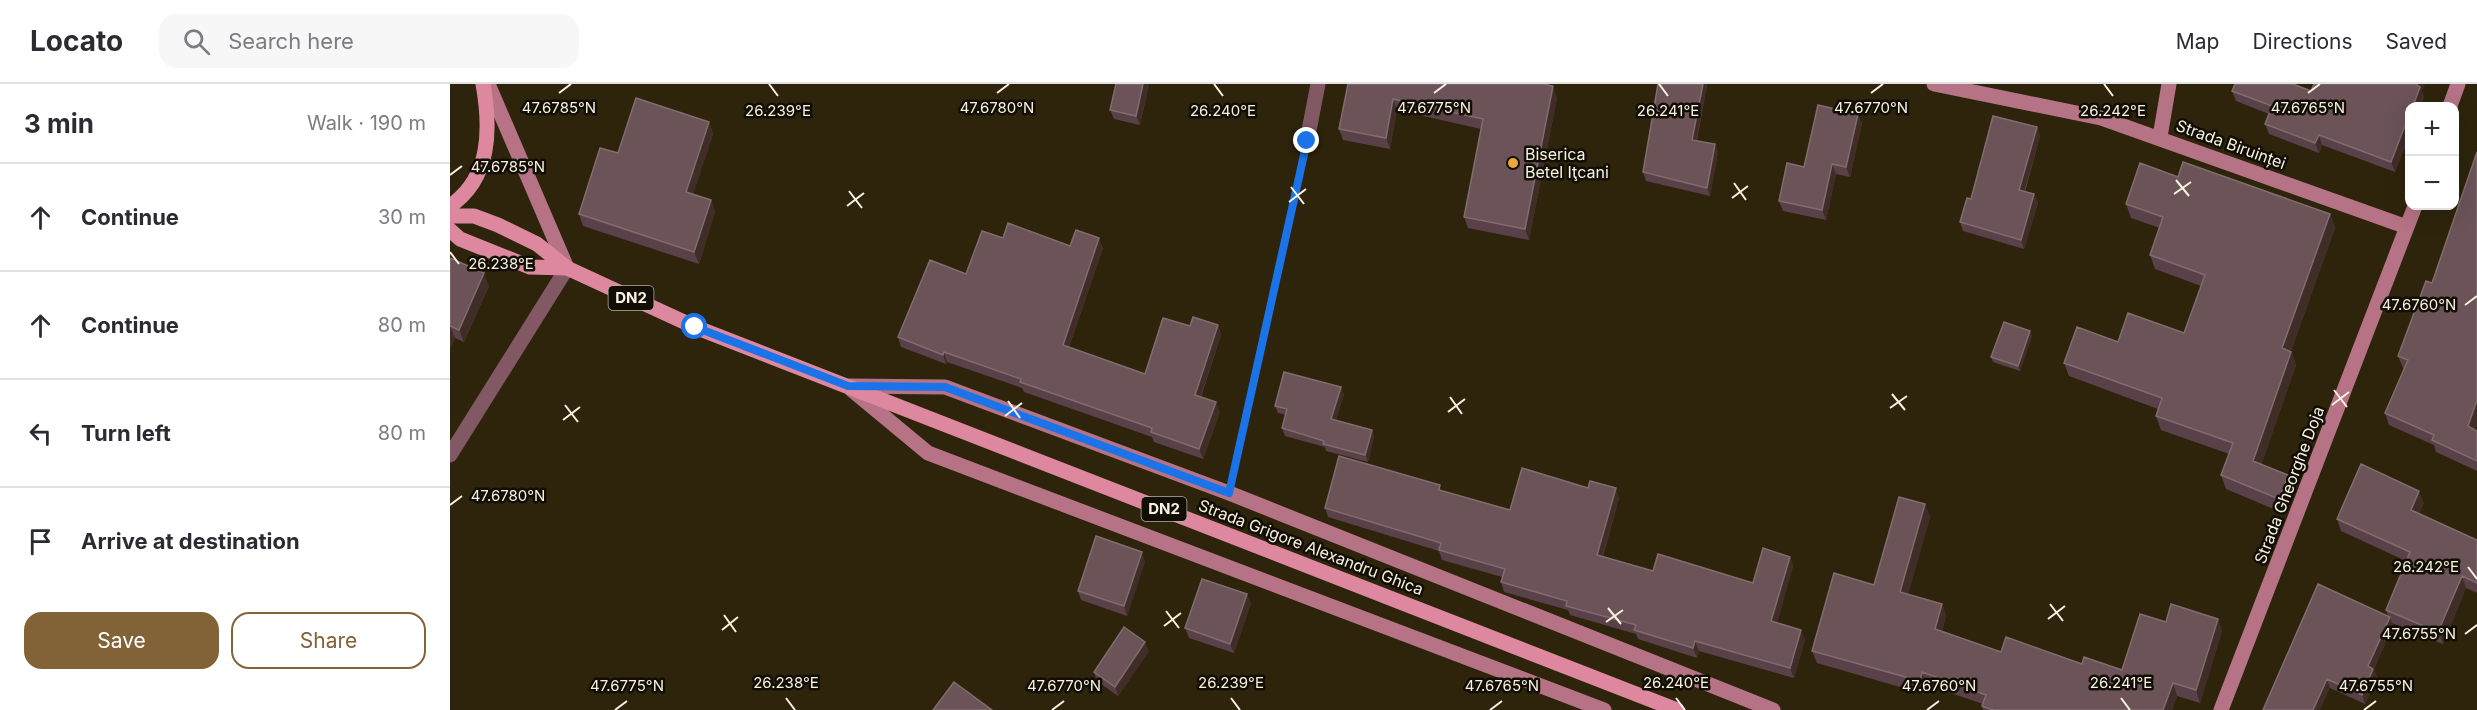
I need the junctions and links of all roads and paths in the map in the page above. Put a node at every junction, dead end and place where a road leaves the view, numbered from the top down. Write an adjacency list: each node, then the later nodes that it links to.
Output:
1 (483, 84): 10 (main road)
2 (488, 84): 15 (main road)
3 (1318, 84): 9 (street)
4 (1934, 84): 8 (main road, Strada Biruinței)
5 (2169, 84): 8 (main road)
6 (2458, 84): 7 (main road)
7 (2451, 102)
8 (2160, 137): 13 (main road, Strada Biruinței)
9 (1307, 141): 18 (path)
10 (450, 206)
11 (2413, 210): 13 (main road, Strada Gheorghe Doja)
12 (450, 216): 15 (main road, Strada Grigore Alexandru Ghica / DN2)
13 (2407, 227): 22 (main road, Strada Gheorghe Doja)
14 (450, 230): 15 (main road, Strada Grigore Alexandru Ghica / DN2)
15 (567, 268): 16 (main road, Strada Grigore Alexandru Ghica / DN2); 17 (street)
16 (848, 386): 18 (main road); 19 (main road); 20 (main road, Strada Grigore Alexandru Ghica / DN2)
17 (450, 455)
18 (1229, 493): 21 (main road)
19 (1604, 710)
20 (1677, 710)
21 (1773, 710)
22 (2221, 710)

